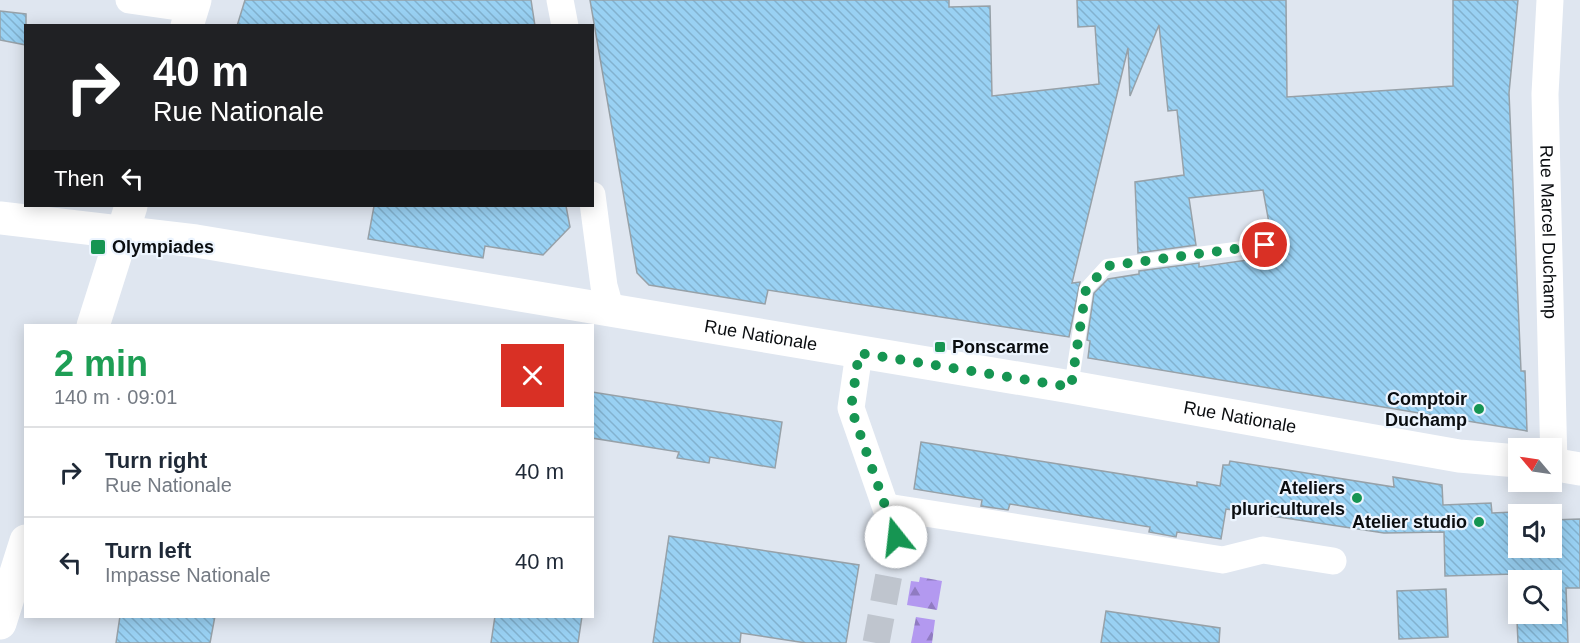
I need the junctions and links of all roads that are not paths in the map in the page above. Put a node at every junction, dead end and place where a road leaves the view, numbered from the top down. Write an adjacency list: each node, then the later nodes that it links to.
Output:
1 (129, 0): 4 (street)
2 (560, 0): 5 (street)
3 (1550, 0): 14 (street, Rue Marcel Duchamp)
4 (192, 12)
5 (565, 24)
6 (594, 207): 10 (street)
7 (0, 218): 8 (street, Rue Nationale)
8 (126, 219): 10 (street, Rue Nationale); 11 (street)
9 (1265, 245): 13 (lane)
10 (611, 311): 12 (street, Rue Nationale)
11 (94, 324)
12 (859, 353): 13 (street, Rue Nationale); 16 (street)
13 (1071, 387): 15 (street, Rue Nationale)
14 (1561, 438)
15 (1508, 460)
16 (887, 507): 17 (street); 19 (street)
17 (896, 537)
18 (24, 547): 20 (street)
19 (1333, 561)
20 (0, 623)

